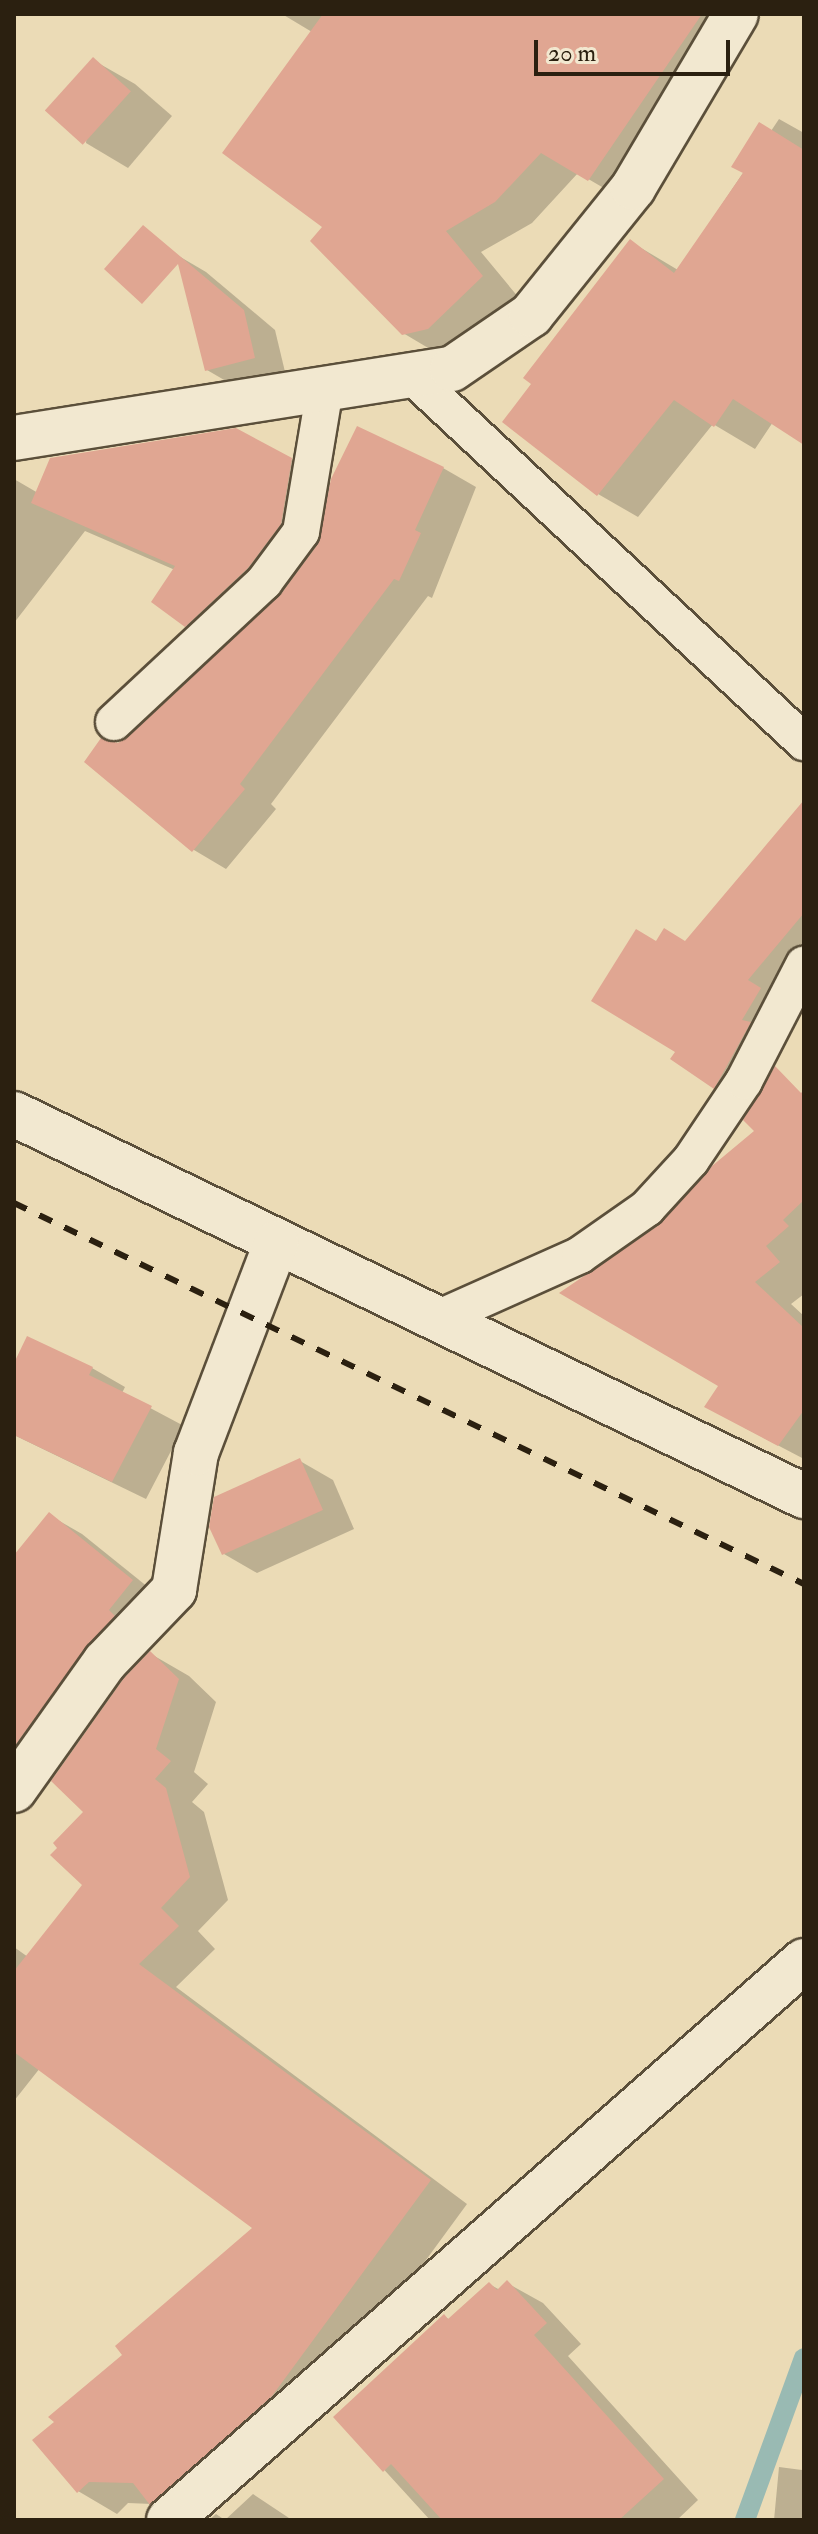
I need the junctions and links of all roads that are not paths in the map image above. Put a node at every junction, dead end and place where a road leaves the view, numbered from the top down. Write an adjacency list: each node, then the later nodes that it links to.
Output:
1 (736, 14): 2 (street)
2 (411, 375): 3 (street); 6 (lane)
3 (325, 389): 4 (street); 5 (lane)
4 (14, 438)
5 (114, 722)
6 (804, 742)
7 (804, 965): 10 (lane)
8 (14, 1114): 9 (street)
9 (276, 1243): 10 (street); 12 (street)
10 (435, 1320): 11 (street)
11 (804, 1496)
12 (14, 1790)
13 (804, 1961): 14 (street)
14 (169, 2520)

